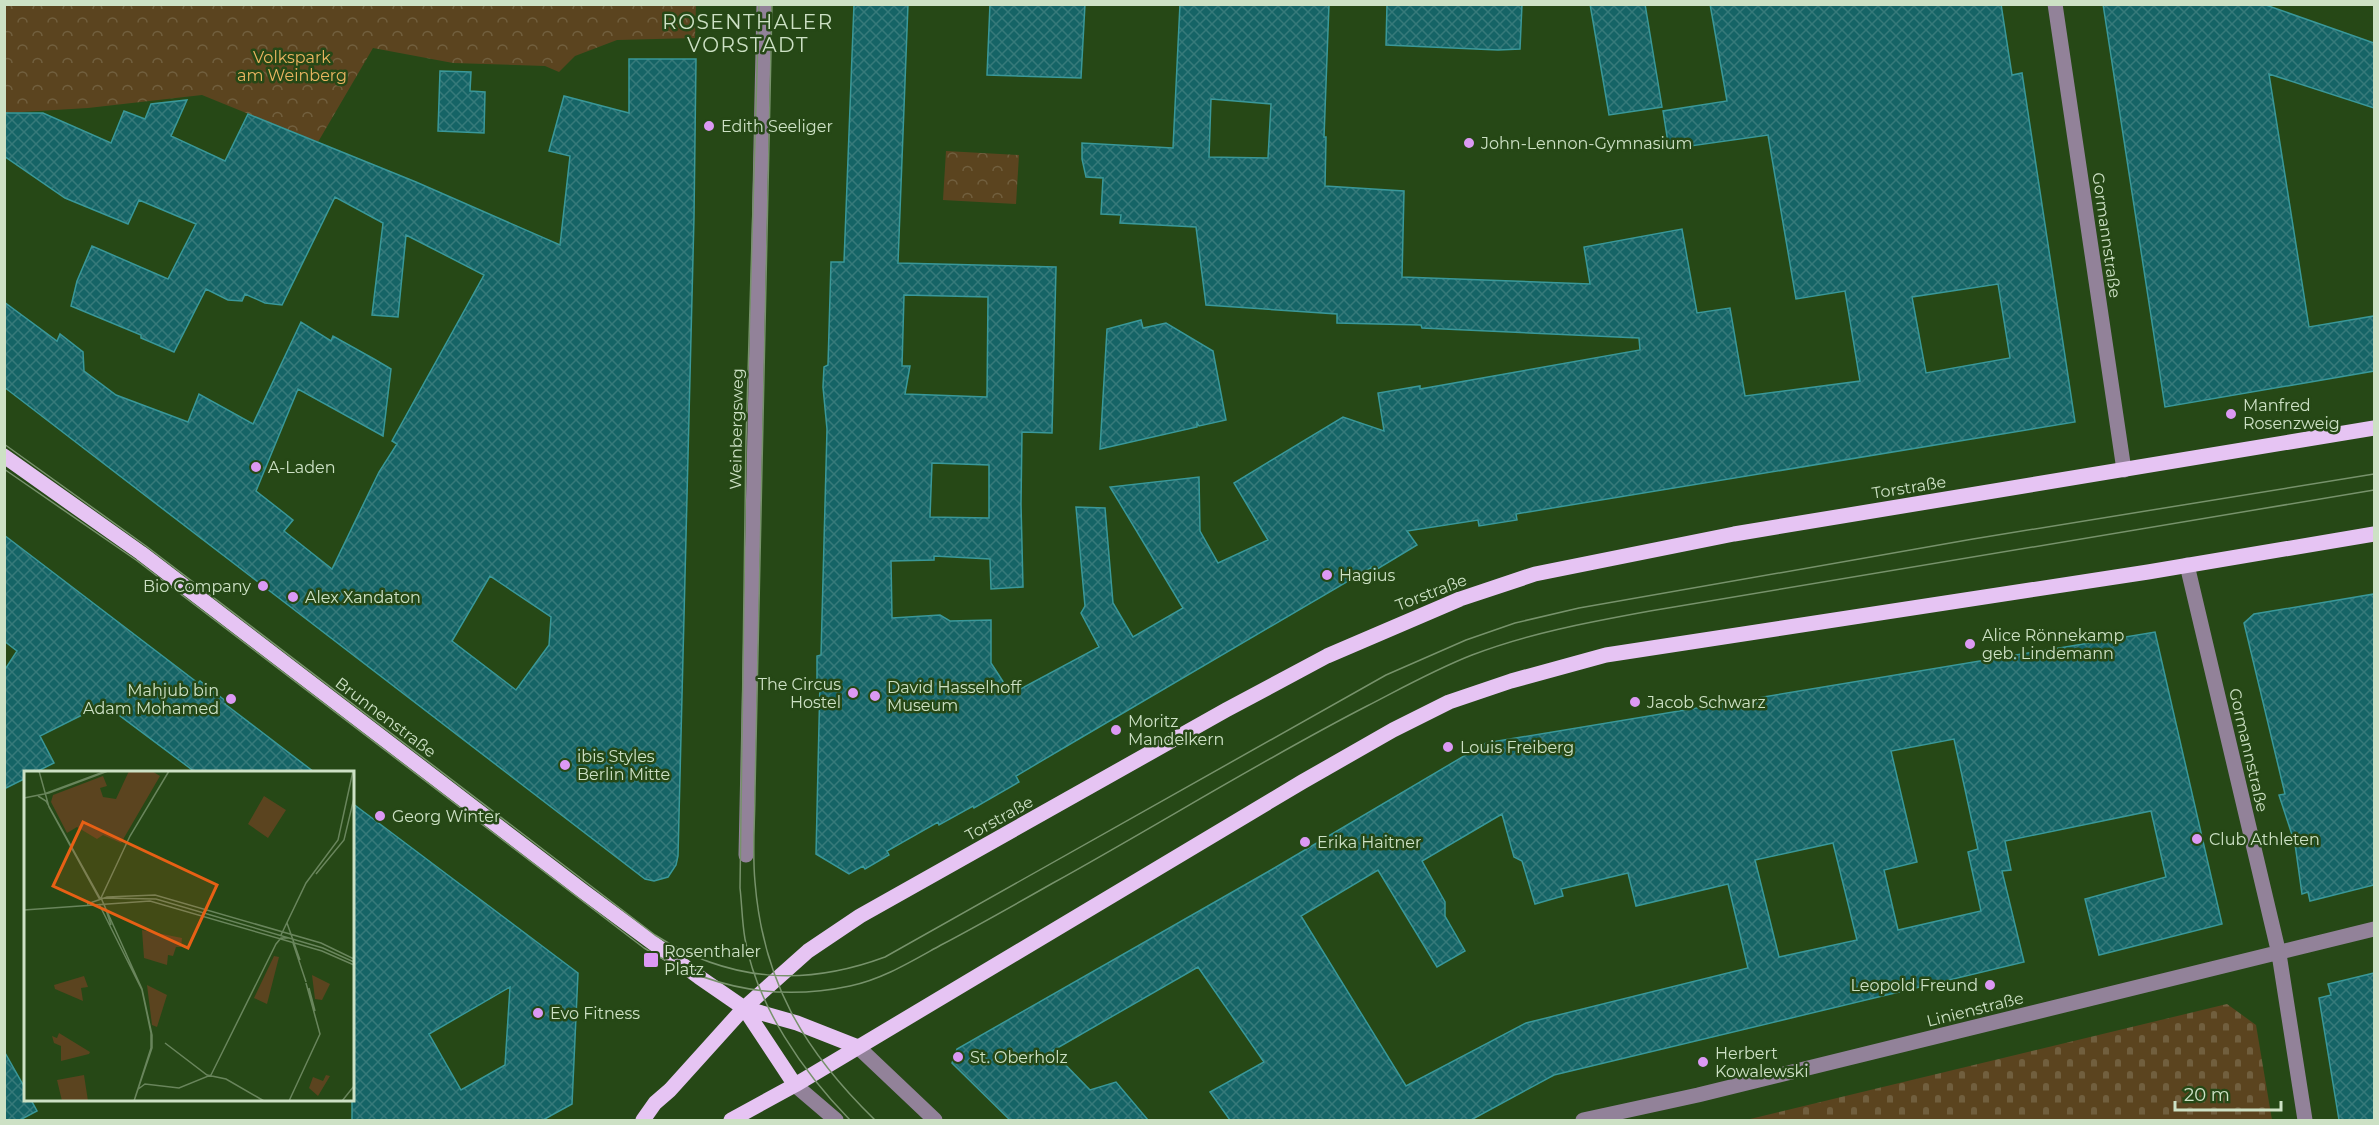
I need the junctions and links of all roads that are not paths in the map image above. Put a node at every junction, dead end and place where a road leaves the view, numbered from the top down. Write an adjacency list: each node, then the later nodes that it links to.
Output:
1 (764, 4): 8 (street, Weinbergsweg)
2 (2055, 4): 5 (street, Gormannstraße)
3 (2374, 428): 5 (main road, Torstraße)
4 (4, 456): 11 (main road, Brunnenstraße)
5 (2124, 470): 11 (main road, Torstraße)
6 (2374, 534): 7 (main road)
7 (2187, 565): 10 (street, Gormannstraße); 12 (main road)
8 (746, 855)
9 (2374, 929): 10 (street, Linienstraße)
10 (2278, 954): 18 (street, Linienstraße); 19 (street, Gormannstraße)
11 (744, 1008): 12 (main road); 13 (main road); 14 (main road, Torstraße)
12 (858, 1047): 13 (main road); 17 (street)
13 (795, 1085): 15 (main road); 16 (street)
14 (643, 1120)
15 (731, 1120)
16 (836, 1120)
17 (935, 1120)
18 (1583, 1120)
19 (2305, 1120)

